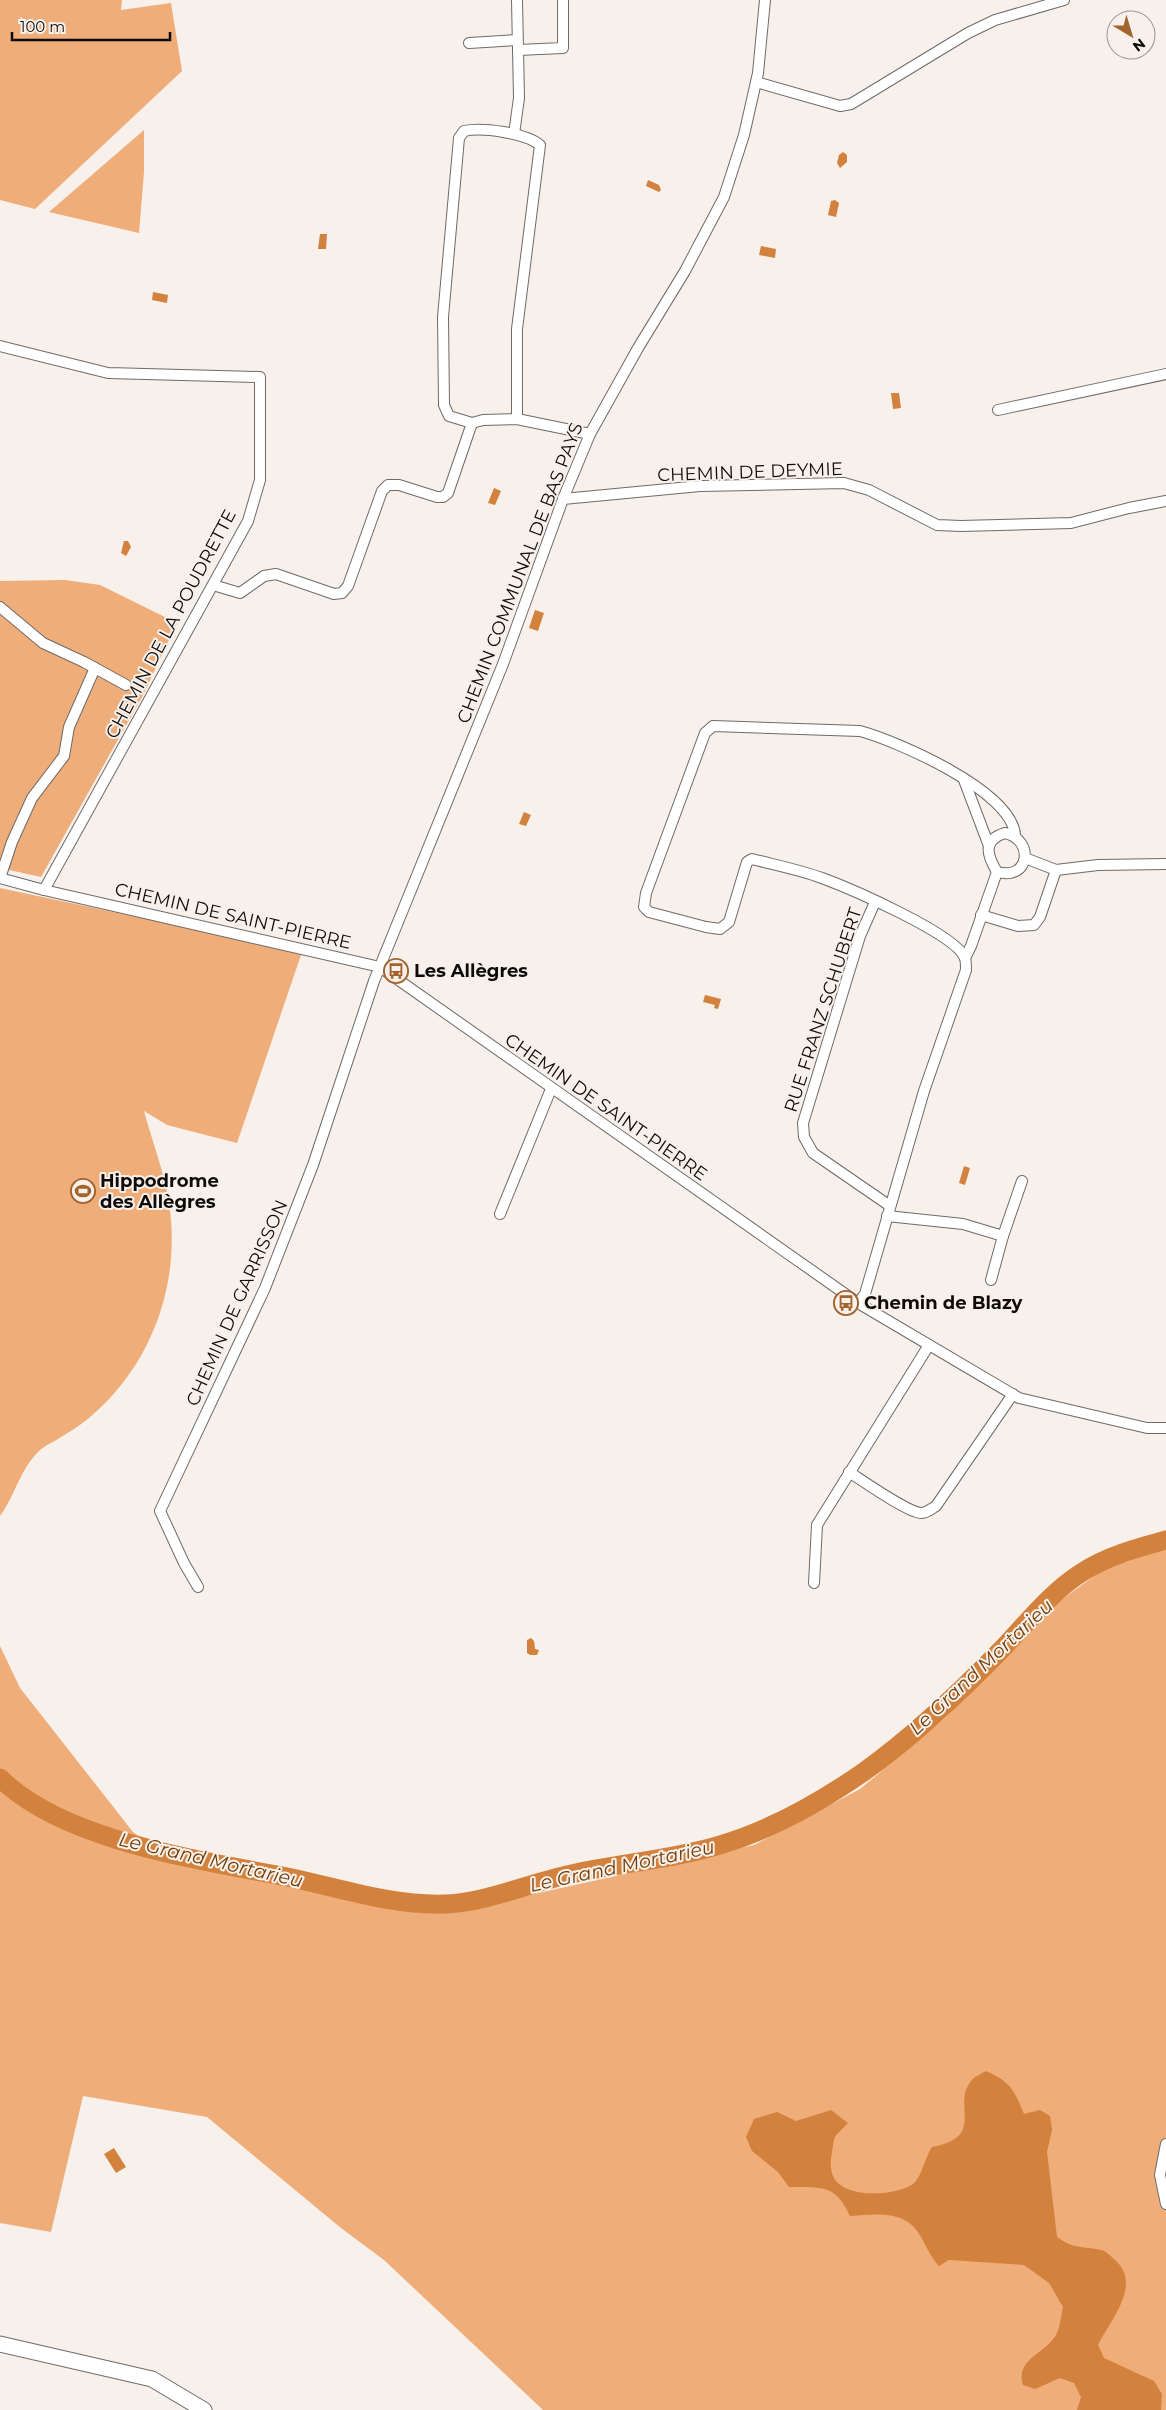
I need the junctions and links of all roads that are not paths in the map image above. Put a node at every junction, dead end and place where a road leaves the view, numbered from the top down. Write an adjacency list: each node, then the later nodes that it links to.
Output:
1 (517, 0): 6 (street)
2 (563, 0): 6 (street)
3 (764, 0): 7 (street, CHEMIN COMMUNAL DE BAS PAYS)
4 (1064, 0): 7 (street)
5 (469, 42): 6 (street)
6 (518, 45): 8 (street)
7 (756, 82): 14 (street, CHEMIN COMMUNAL DE BAS PAYS)
8 (514, 134): 12 (street); 13 (street)
9 (0, 346): 17 (street, CHEMIN DE LA POUDRETTE)
10 (1166, 374): 11 (street)
11 (998, 410)
12 (517, 420): 13 (street); 14 (street)
13 (472, 423): 17 (street)
14 (590, 434): 15 (street, CHEMIN COMMUNAL DE BAS PAYS)
15 (563, 499): 16 (street, CHEMIN DE DEYMIE); 33 (street, CHEMIN COMMUNAL DE BAS PAYS)
16 (1166, 501)
17 (213, 585): 29 (street, CHEMIN DE LA POUDRETTE)
18 (0, 607): 19 (street)
19 (95, 668): 20 (street); 28 (street)
20 (126, 685)
21 (964, 779): 22 (street); 23 (street); 30 (street)
22 (1015, 835): 23 (street); 24 (street)
23 (989, 846): 27 (street)
24 (1025, 858): 26 (street); 27 (street)
25 (1166, 864): 26 (street)
26 (1056, 870): 31 (street)
27 (997, 872): 31 (street)
28 (0, 878): 29 (street, CHEMIN DE SAINT-PIERRE)
29 (44, 890): 33 (street, CHEMIN DE SAINT-PIERRE)
30 (875, 902): 32 (street); 36 (street, RUE FRANZ SCHUBERT)
31 (981, 916): 32 (street)
32 (965, 958): 36 (street)
33 (380, 967): 34 (street, CHEMIN DE SAINT-PIERRE); 46 (street, CHEMIN DE GARRISSON)
34 (551, 1089): 37 (street); 40 (street, CHEMIN DE SAINT-PIERRE)
35 (1022, 1181): 38 (street)
36 (889, 1211): 38 (street); 40 (street)
37 (500, 1214)
38 (1003, 1236): 39 (street)
39 (991, 1280)
40 (858, 1303): 41 (street, CHEMIN DE SAINT-PIERRE)
41 (929, 1345): 42 (street, CHEMIN DE SAINT-PIERRE); 44 (street)
42 (1013, 1394): 43 (street, CHEMIN DE SAINT-PIERRE); 44 (street)
43 (1166, 1428)
44 (849, 1472): 45 (street)
45 (814, 1583)
46 (198, 1587)
47 (1166, 2144): 48 (street)
48 (1166, 2204)
49 (0, 2344): 50 (street)
50 (204, 2410)

